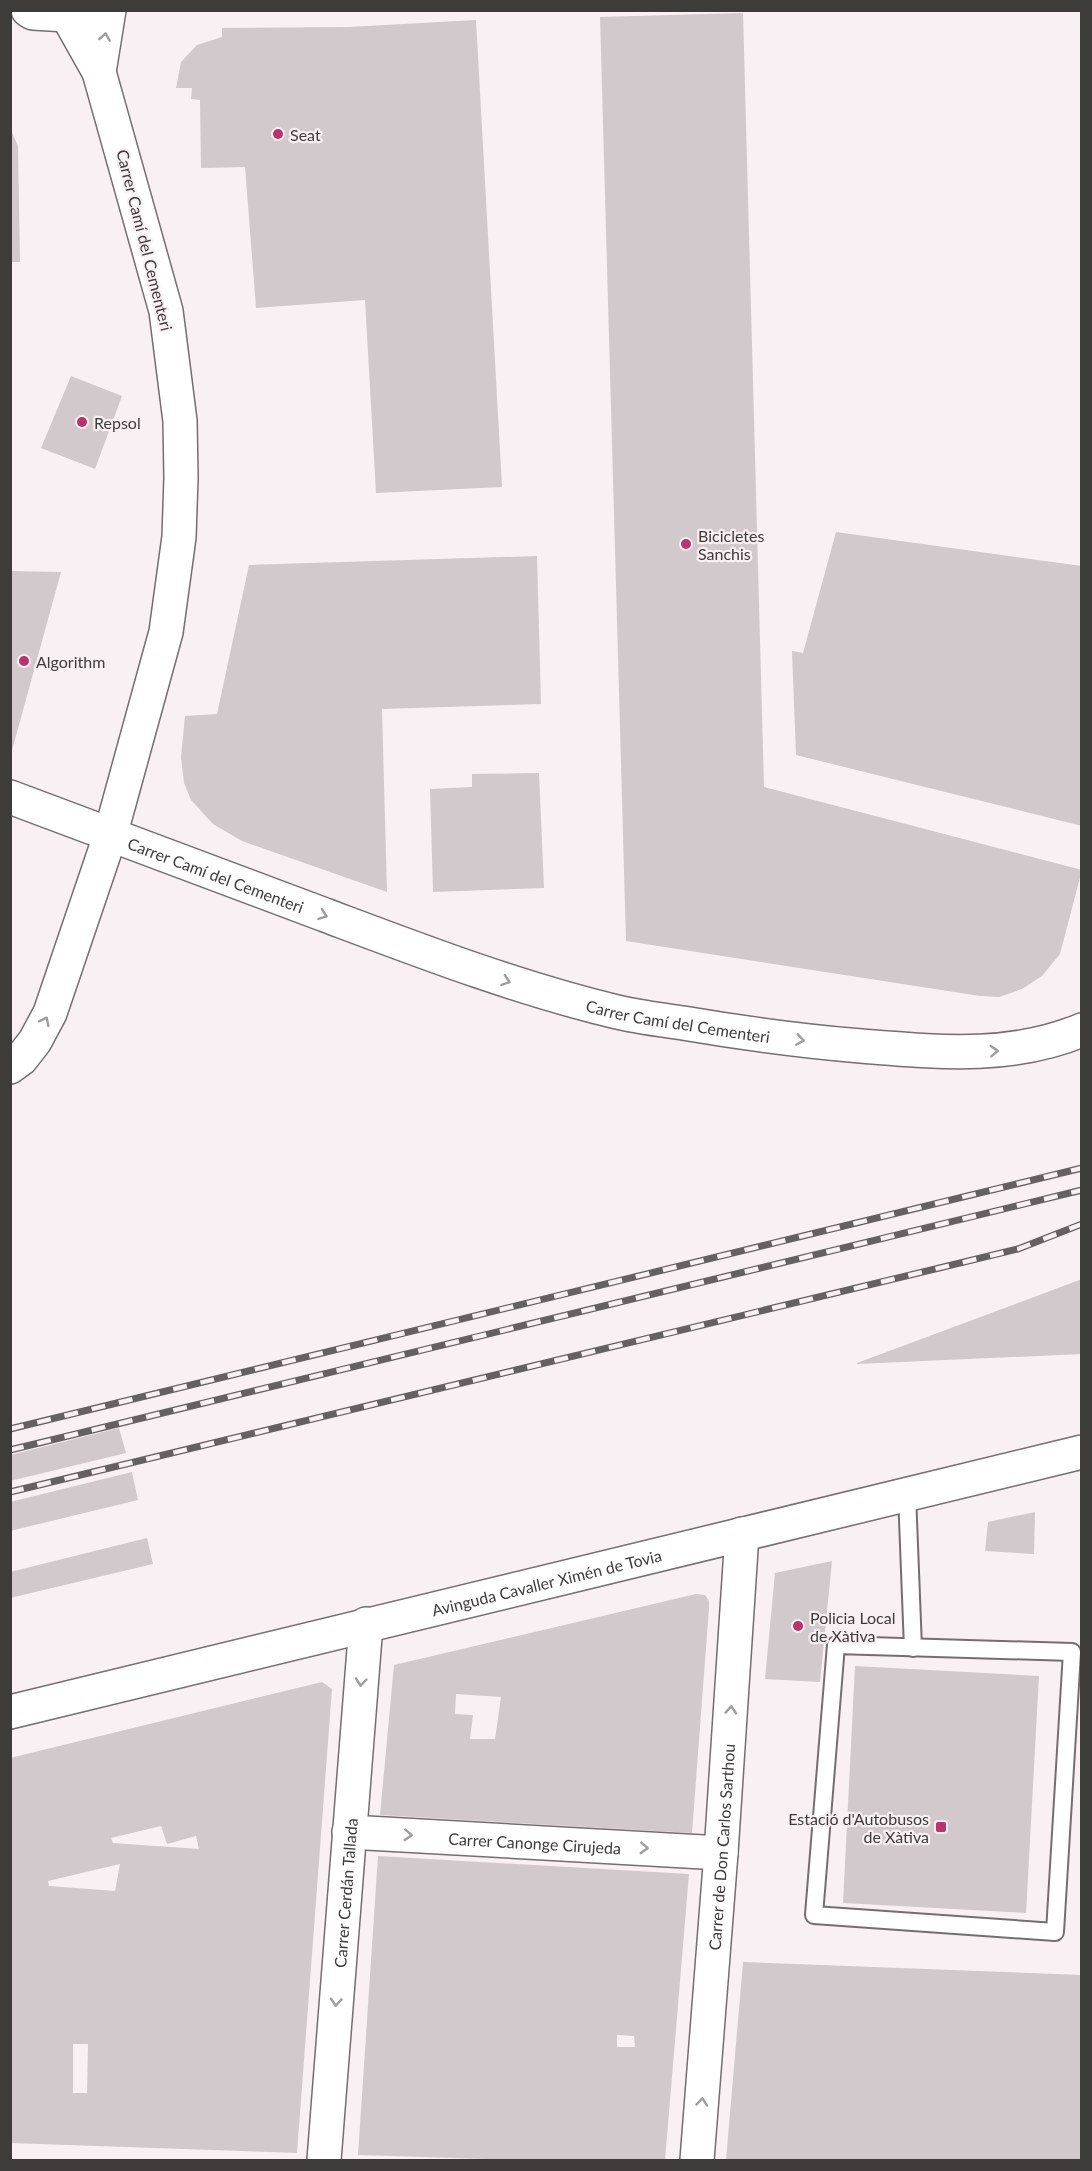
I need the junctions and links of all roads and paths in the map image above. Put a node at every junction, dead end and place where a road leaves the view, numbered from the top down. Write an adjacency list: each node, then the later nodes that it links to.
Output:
1 (28, 10): 3 (street)
2 (109, 10): 4 (street, Carrer Camí del Cementeri, one-way to 2)
3 (79, 13): 4 (street, Carrer Camí del Cementeri)
4 (99, 72): 6 (street, Carrer Camí del Cementeri)
5 (10, 797): 6 (street)
6 (110, 836): 7 (street, Carrer Camí del Cementeri, one-way to 7); 8 (street, one-way to 6)
7 (1082, 1030)
8 (10, 1068)
9 (1082, 1452): 10 (street, Avinguda Cavaller Ximén de Tovia)
10 (907, 1494): 11 (street, Avinguda Cavaller Ximén de Tovia); 13 (lane)
11 (742, 1534): 12 (street, Avinguda Cavaller Ximén de Tovia); 16 (street, Carrer de Don Carlos Sarthou, one-way to 11)
12 (366, 1624): 14 (street, Avinguda Cavaller Ximén de Tovia); 15 (street, Carrer Cerdán Tallada, one-way to 15)
13 (913, 1648): 13 (lane)
14 (10, 1712)
15 (349, 1832): 16 (street, Carrer Canonge Cirujeda, one-way to 16); 17 (street, Carrer Cerdán Tallada, one-way to 17)
16 (721, 1853): 18 (street, Carrer de Don Carlos Sarthou, one-way to 16)
17 (324, 2160)
18 (697, 2160)

